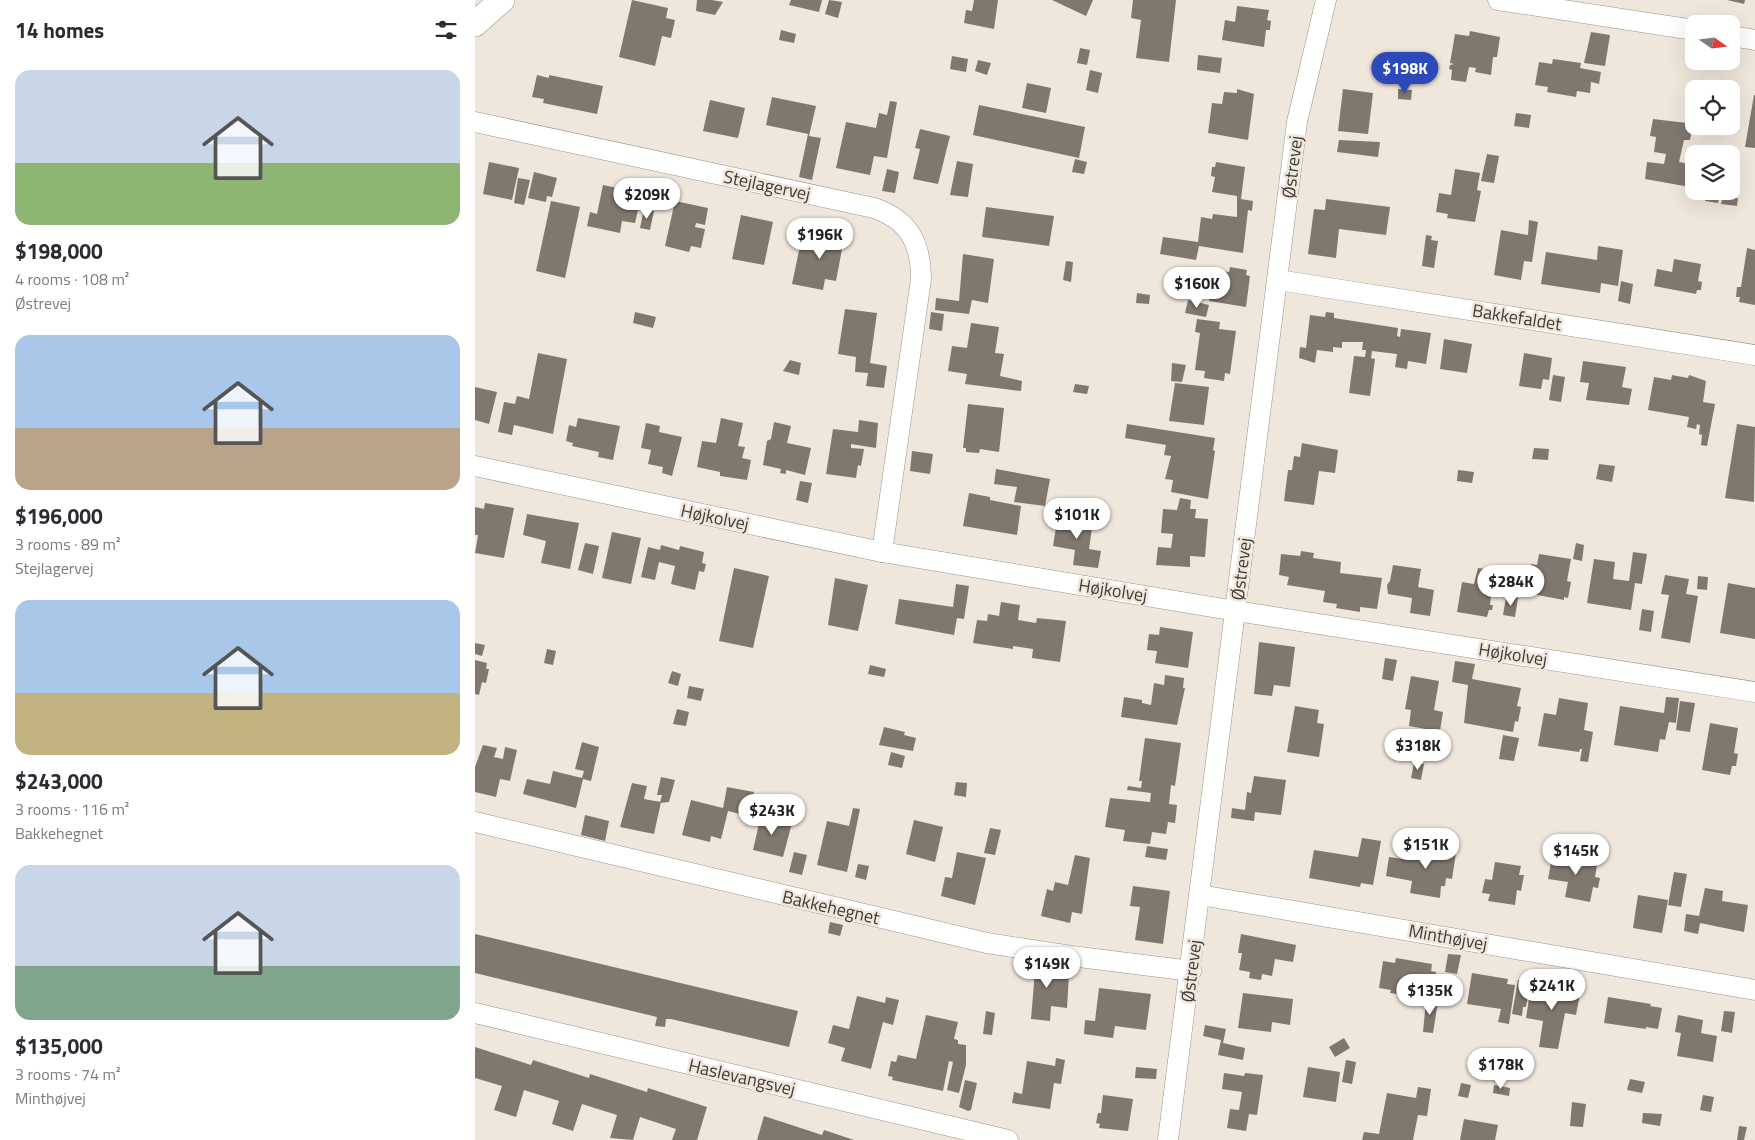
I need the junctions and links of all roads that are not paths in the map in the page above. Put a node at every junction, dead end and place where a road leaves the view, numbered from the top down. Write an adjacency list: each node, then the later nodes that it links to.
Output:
1 (502, 0): 4 (street)
2 (1326, 0): 9 (street, Østrevej)
3 (1498, 0): 5 (street)
4 (475, 24)
5 (1685, 29)
6 (1740, 38): 7 (street)
7 (1755, 40)
8 (475, 122): 12 (street, Stejlagervej)
9 (1278, 280): 10 (street, Bakkefaldet); 13 (street, Østrevej)
10 (1755, 355)
11 (475, 466): 12 (street, Højkolvej)
12 (882, 552): 13 (street, Højkolvej)
13 (1236, 611): 14 (street, Højkolvej); 16 (street, Østrevej)
14 (1755, 692)
15 (475, 822): 17 (street, Bakkehegnet)
16 (1201, 895): 17 (street, Østrevej); 18 (street, Minthøjvej)
17 (1191, 971): 21 (street, Østrevej)
18 (1755, 990)
19 (475, 1013): 20 (street, Haslevangsvej)
20 (1008, 1140)
21 (1168, 1140)

